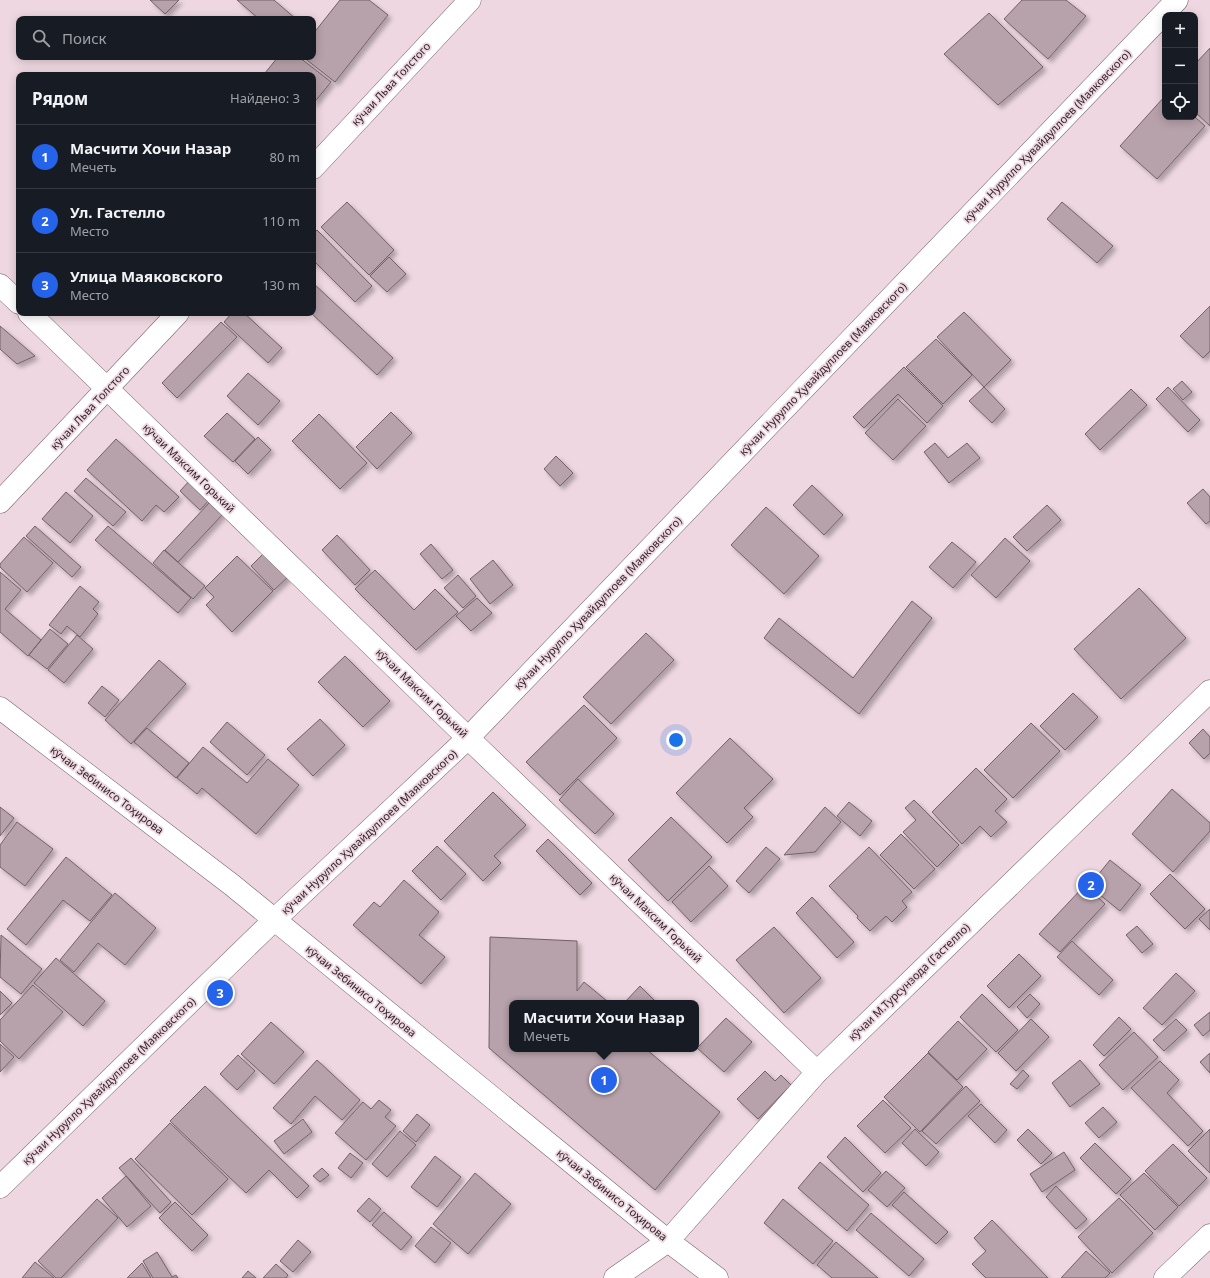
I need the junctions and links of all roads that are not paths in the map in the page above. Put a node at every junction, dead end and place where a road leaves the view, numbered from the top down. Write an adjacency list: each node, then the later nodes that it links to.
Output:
1 (470, 0): 3 (street, кӯчаи Льва Толстого)
2 (1177, 0): 12 (street, кӯчаи Нурулло Ҳувайдуллоев (Маяковского))
3 (316, 165)
4 (0, 285): 5 (street)
5 (16, 300)
6 (32, 316): 8 (street, кӯчаи Максим Горький)
7 (175, 316): 8 (street, кӯчаи Льва Толстого)
8 (107, 390): 9 (street, кӯчаи Льва Толстого); 12 (street, кӯчаи Максим Горький)
9 (0, 502)
10 (1210, 691): 14 (street, кӯчаи М.Турсунзода (Гастелло))
11 (0, 708): 13 (street, кӯчаи Зебинисо Тоҳирова)
12 (468, 738): 13 (street, кӯчаи Нурулло Ҳувайдуллоев (Маяковского)); 14 (street, кӯчаи Максим Горький)
13 (274, 920): 15 (street, кӯчаи Нурулло Ҳувайдуллоев (Маяковского)); 17 (street, кӯчаи Зебинисо Тоҳирова)
14 (817, 1072): 17 (street, кӯчаи М.Турсунзода (Гастелло))
15 (0, 1187)
16 (1210, 1235): 20 (street)
17 (668, 1241): 18 (street, кӯчаи М.Турсунзода (Гастелло)); 19 (street, кӯчаи Зебинисо Тоҳирова)
18 (615, 1278)
19 (718, 1278)
20 (1165, 1278)

